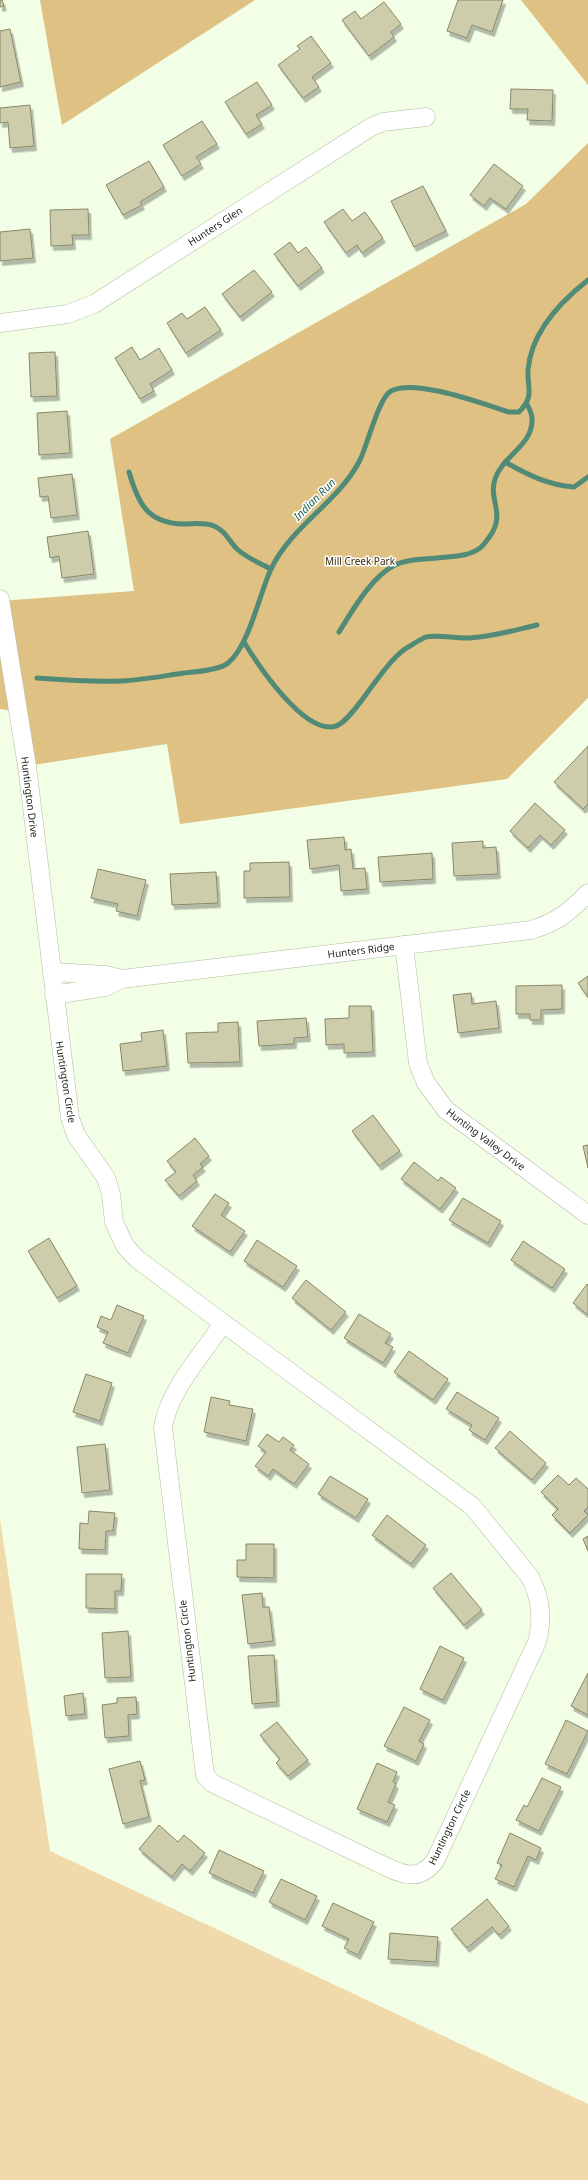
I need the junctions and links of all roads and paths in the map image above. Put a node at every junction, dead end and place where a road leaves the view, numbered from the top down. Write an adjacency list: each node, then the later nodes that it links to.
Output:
1 (426, 117): 2 (street, Hunters Glen)
2 (0, 323)
3 (0, 599): 6 (street, Huntington Drive)
4 (588, 893): 5 (street, Hunters Ridge)
5 (404, 945): 7 (street, Hunters Ridge); 9 (street, Hunting Valley Drive)
6 (52, 972): 7 (street, Hunters Ridge); 8 (street, Huntington Drive)
7 (122, 979): 8 (street, Hunters Ridge)
8 (54, 995): 10 (street, Huntington Circle)
9 (588, 1215)
10 (223, 1323): 10 (street, Huntington Circle)

